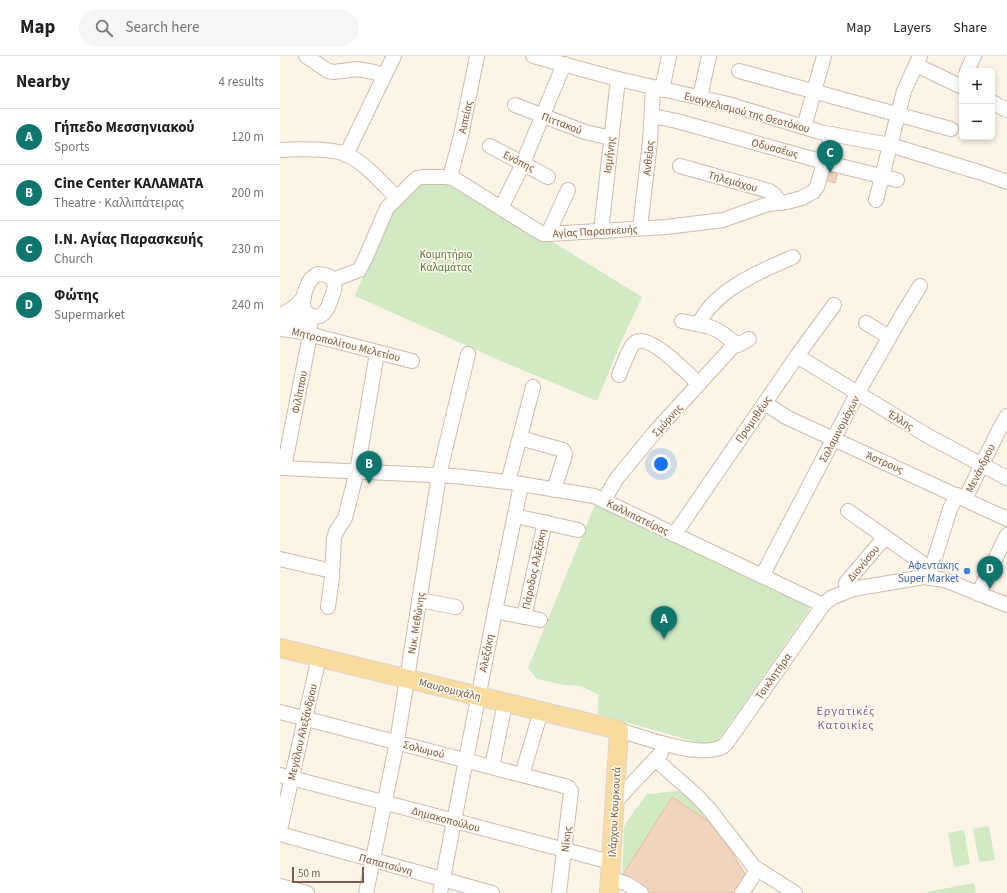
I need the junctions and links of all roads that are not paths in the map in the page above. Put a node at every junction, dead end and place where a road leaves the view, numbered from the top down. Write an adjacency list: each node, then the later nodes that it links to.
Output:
1 (306, 56): 13 (street)
2 (394, 56): 13 (street)
3 (477, 56): 38 (street, Αιπείας)
4 (533, 56): 10 (street, Ευαγγελισμού της Θεοτόκου)
5 (669, 56): 16 (street, Ανθείας)
6 (709, 56): 18 (street)
7 (824, 56): 17 (street)
8 (974, 56): 11 (street)
9 (918, 60): 15 (street); 22 (street)
10 (564, 64): 14 (street, Ευαγγελισμού της Θεοτόκου); 23 (street)
11 (968, 68)
12 (739, 71): 17 (street)
13 (384, 76): 32 (street)
14 (618, 79): 16 (street, Ευαγγελισμού της Θεοτόκου); 28 (street, Ισμήνης)
15 (959, 84)
16 (658, 89): 18 (street, Ευαγγελισμού της Θεοτόκου); 24 (street, Ανθείας)
17 (814, 91): 22 (street); 25 (street)
18 (700, 98): 25 (street, Ευαγγελισμού της Θεοτόκου)
19 (995, 104): 21 (street)
20 (515, 105): 23 (street, Πιττακού)
21 (1007, 110)
22 (898, 114): 26 (street); 29 (street)
23 (543, 116): 28 (street, Πιττακού); 34 (street)
24 (652, 116): 33 (street, Οδυσσέως); 46 (street, Ανθείας)
25 (804, 127): 27 (street, Ευαγγελισμού της Θεοτόκου)
26 (951, 129)
27 (832, 134): 29 (street, Ευαγγελισμού της Θεοτόκου); 33 (street, Αγίας Παρασκευής)
28 (611, 138): 47 (street, Ισμήνης)
29 (890, 145): 37 (street); 40 (street, Ευαγγελισμού της Θεοτόκου)
30 (490, 146): 34 (street, Ενόπης)
31 (280, 150): 32 (street)
32 (346, 154): 42 (street)
33 (824, 162): 37 (street, Οδυσσέως); 44 (street, Αγίας Παρασκευής)
34 (523, 163): 36 (street, Ενόπης); 45 (street)
35 (680, 166): 44 (street, Τηλεμάχου)
36 (548, 176)
37 (882, 176): 39 (street, Οδυσσέως); 43 (street)
38 (450, 177): 42 (street); 45 (street, Αγίας Παρασκευής)
39 (897, 180)
40 (1007, 182)
41 (568, 190): 48 (street)
42 (397, 198): 50 (street)
43 (876, 200)
44 (780, 203): 46 (street, Αγίας Παρασκευής)
45 (501, 208): 48 (street, Αγίας Παρασκευής)
46 (640, 228): 47 (street, Αγίας Παρασκευής)
47 (601, 231): 48 (street, Αγίας Παρασκευής)
48 (548, 234)
49 (793, 257): 58 (street)
50 (333, 280): 52 (street); 55 (street)
51 (920, 286): 61 (street, Σαλαμινομάχων)
52 (304, 297): 54 (street); 55 (street)
53 (834, 306): 64 (street, Προμηθέως)
54 (280, 316)
55 (311, 316): 59 (street); 60 (street, Φιλίππου)
56 (682, 321): 58 (street)
57 (866, 322): 61 (street)
58 (699, 324): 67 (street, Σμύρνης)
59 (280, 328): 60 (street, Μητροπολίτου Μελετίου)
60 (308, 334): 62 (street, Μητροπολίτου Μελετίου); 75 (street, Φιλίππου)
61 (889, 337): 69 (street, Σαλαμινομάχων)
62 (377, 353): 65 (street, Μητροπολίτου Μελετίου); 76 (street)
63 (468, 354): 77 (street, Νικ. Μεθώνης)
64 (797, 356): 69 (street, Έλλης); 70 (street, Προμηθέως)
65 (412, 361)
66 (619, 375): 67 (street)
67 (699, 384): 82 (street, Σμύρνης)
68 (533, 387): 72 (street, Αλεξάκη)
69 (858, 394): 73 (street, Σαλαμινομάχων); 74 (street, Έλλης)
70 (765, 403): 73 (street, Άστρους); 88 (street, Προμηθέως)
71 (1007, 416): 74 (street, Μενάνδρου)
72 (520, 438): 79 (street, Αλεξάκη); 80 (street)
73 (834, 439): 81 (street, Άστρους); 93 (street, Σαλαμινομάχων)
74 (981, 465): 78 (street, Έλλης); 81 (street, Μενάνδρου)
75 (282, 468): 76 (street, Καλλιπατείρας)
76 (357, 471): 77 (street, Καλλιπατείρας); 92 (street)
77 (439, 475): 79 (street, Καλλιπατείρας); 97 (street, Νικ. Μεθώνης)
78 (1007, 478)
79 (514, 484): 80 (street, Καλλιπατείρας); 84 (street, Αλεξάκη)
80 (554, 490): 82 (street, Καλλιπατείρας)
81 (961, 497): 85 (street, Άστρους); 94 (street, Μενάνδρου)
82 (604, 500): 88 (street, Καλλιπατείρας)
83 (848, 511): 90 (street)
84 (515, 516): 86 (street); 102 (street, Αλεξάκη)
85 (1007, 518)
86 (544, 522): 87 (street); 103 (street, Πάροδος Αλεξάκη)
87 (578, 530)
88 (674, 535): 93 (street, Καλλιπατείρας)
89 (1007, 535): 96 (street)
90 (885, 537): 94 (street); 95 (street, Διονύσου)
91 (280, 559): 92 (street)
92 (332, 571): 100 (street)
93 (762, 576): 98 (street, Καλλιπατείρας)
94 (929, 577): 95 (street); 96 (street)
95 (846, 591): 98 (street)
96 (978, 594): 99 (street)
97 (419, 600): 101 (street); 107 (street, Νικ. Μεθώνης)
98 (823, 605): 115 (street, Τσικλητήρα)
99 (1007, 606)
100 (328, 607)
101 (456, 607)
102 (495, 611): 103 (street); 108 (street, Αλεξάκη)
103 (524, 617): 104 (street)
104 (540, 620)
105 (280, 648): 106 (main road, Μαυρομιχάλη)
106 (319, 658): 107 (main road, Μαυρομιχάλη); 112 (street, Μεγάλου Αλεξάνδρου)
107 (408, 678): 108 (main road, Μαυρομιχάλη); 114 (street, Νικ. Μεθώνης)
108 (478, 696): 109 (main road, Μαυρομιχάλη); 117 (street, Αλεξάκη)
109 (505, 703): 110 (main road, Μαυρομιχάλη); 118 (street)
110 (541, 711): 113 (main road, Μαυρομιχάλη); 119 (street)
111 (280, 712): 112 (street, Σολωμού)
112 (306, 718): 114 (street, Σολωμού); 120 (street, Μεγάλου Αλεξάνδρου)
113 (619, 730): 115 (street); 123 (main road, Ιλάρχου Κουρκουτά)
114 (397, 742): 117 (street, Σολωμού); 122 (street, Νικ. Μεθώνης)
115 (669, 745): 116 (street)
116 (655, 759): 123 (street); 129 (street)
117 (466, 760): 118 (street, Σολωμού); 124 (street, Αλεξάκη)
118 (492, 767): 119 (street, Σολωμού)
119 (522, 775): 121 (street, Σολωμού)
120 (286, 777): 122 (street, Δημακοπούλου); 125 (street, Μεγάλου Αλεξάνδρου)
121 (568, 787): 127 (street, Νίκης)
122 (385, 802): 124 (street, Δημακοπούλου); 128 (street, Νικ. Μεθώνης)
123 (615, 802): 130 (main road, Ιλάρχου Κουρκουτά)
124 (454, 821): 127 (street, Δημακοπούλου); 132 (street, Αλεξάκη)
125 (280, 830)
126 (280, 834): 128 (street, Παπατσώνη)
127 (564, 850): 130 (street, Δημακοπούλου); 136 (street, Νίκης)
128 (373, 860): 132 (street, Παπατσώνη); 134 (street, Νικ. Μεθώνης)
129 (758, 870): 138 (street); 139 (street)
130 (610, 878): 137 (street, Δημακοπούλου)
131 (280, 886): 133 (street)
132 (442, 886): 135 (street, Παπατσώνη)
133 (307, 893)
134 (366, 893)
135 (492, 893)
136 (559, 893)
137 (641, 893)
138 (742, 893)
139 (795, 893)

